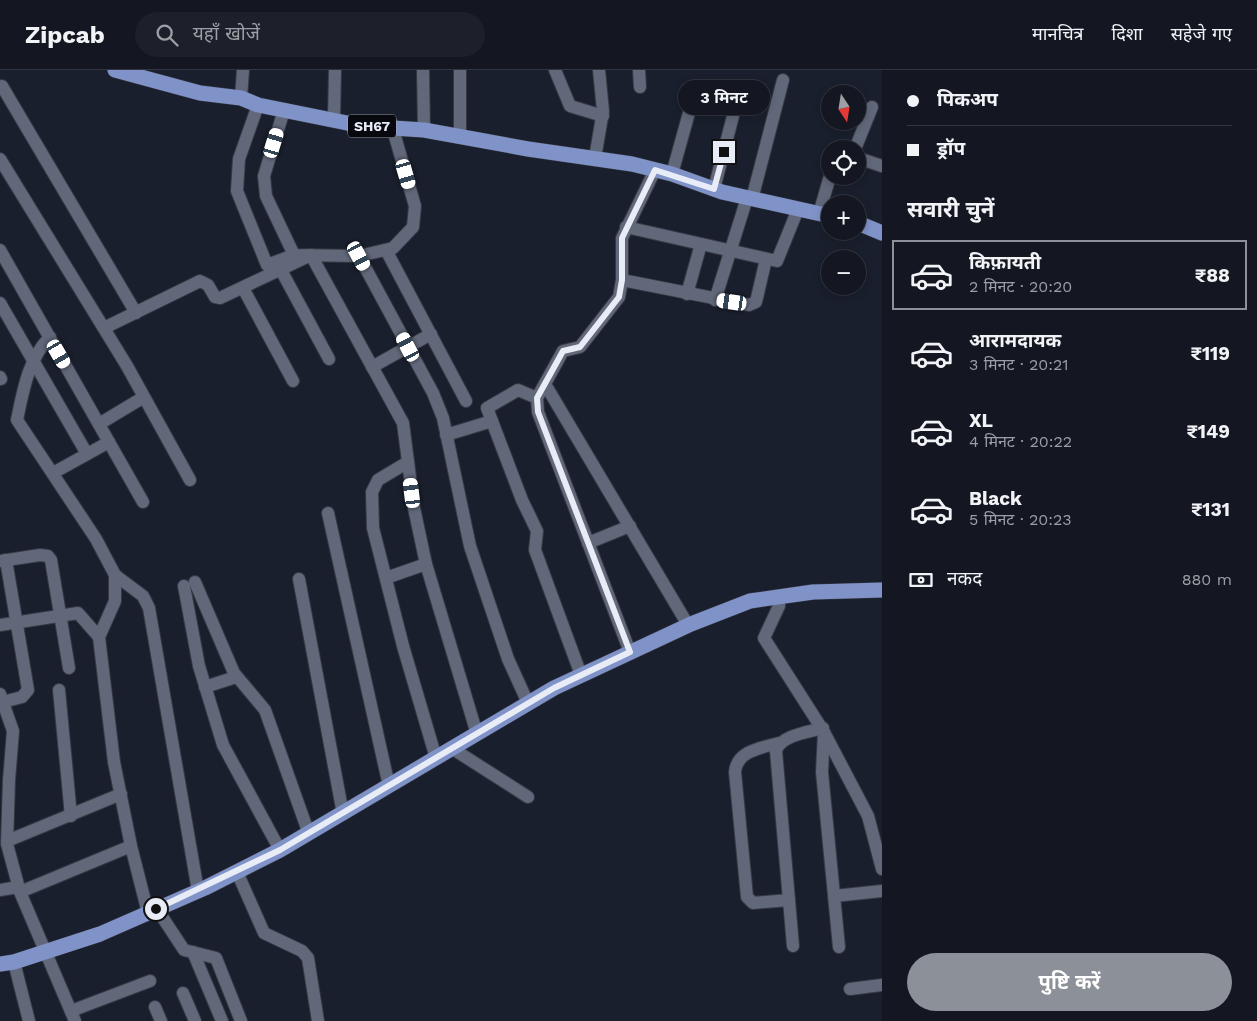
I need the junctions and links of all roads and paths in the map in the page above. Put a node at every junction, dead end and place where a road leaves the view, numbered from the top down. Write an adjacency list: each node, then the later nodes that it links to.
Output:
1 (116, 70): 12 (main road, SH67)
2 (243, 70): 12 (street)
3 (335, 70): 19 (street)
4 (423, 70): 21 (street)
5 (460, 70): 22 (street)
6 (555, 70): 17 (street)
7 (599, 70): 17 (street)
8 (639, 70): 11 (street)
9 (783, 80): 31 (street)
10 (2, 86): 51 (street)
11 (640, 87)
12 (241, 98): 14 (main road, SH67)
13 (692, 102): 29 (street)
14 (258, 104): 16 (main road, SH67); 41 (street)
15 (872, 107): 23 (street)
16 (284, 110): 19 (main road, SH67); 41 (street)
17 (603, 116): 24 (street)
18 (734, 116): 30 (street)
19 (334, 119): 20 (main road, SH67)
20 (392, 126): 21 (main road, SH67); 39 (street)
21 (424, 130): 22 (main road, SH67)
22 (460, 136): 24 (main road, SH67)
23 (859, 140)
24 (595, 158): 28 (main road, SH67)
25 (0, 159): 52 (street)
26 (866, 161): 27 (street)
27 (882, 166)
28 (644, 167): 29 (main road, SH67); 35 (street)
29 (672, 174): 30 (main road, SH67)
30 (714, 189): 31 (main road, SH67)
31 (750, 198): 32 (main road, SH67); 40 (street)
32 (798, 209): 33 (main road, SH67); 44 (street)
33 (821, 214)
34 (866, 226): 36 (main road)
35 (626, 227): 37 (street); 46 (street)
36 (882, 233)
37 (701, 244): 40 (street); 48 (street)
38 (0, 250): 54 (street)
39 (386, 250): 43 (street); 53 (street)
40 (730, 250): 44 (street); 49 (street)
41 (294, 255): 42 (street)
42 (311, 255): 43 (street); 45 (street); 58 (street)
43 (359, 256): 55 (street)
44 (766, 259): 49 (street)
45 (281, 270): 47 (street); 56 (street)
46 (622, 280): 48 (street); 60 (street)
47 (243, 288): 51 (street); 59 (street)
48 (687, 294): 49 (street)
49 (715, 300)
50 (2, 311): 57 (street)
51 (136, 313): 52 (street)
52 (104, 328): 61 (street)
53 (431, 334): 55 (street); 63 (street)
54 (50, 337): 57 (street); 65 (street)
55 (408, 347): 58 (street); 66 (street)
56 (329, 359)
57 (35, 360): 68 (street); 70 (street)
58 (372, 367): 69 (street)
59 (293, 381)
60 (545, 384): 62 (street); 74 (street)
61 (144, 397): 65 (street); 71 (street)
62 (537, 398): 64 (street); 75 (street)
63 (466, 401)
64 (492, 421): 66 (street); 90 (street)
65 (99, 424): 67 (street)
66 (446, 435): 95 (street)
67 (109, 442): 68 (street); 72 (street)
68 (87, 454): 70 (street)
69 (408, 462): 77 (street); 79 (street)
70 (54, 473): 78 (street)
71 (190, 480)
72 (143, 502)
73 (328, 513): 102 (street)
74 (630, 526): 75 (street); 86 (street)
75 (588, 543): 88 (street)
76 (3, 561): 83 (street); 84 (street)
77 (426, 564): 79 (street); 97 (street)
78 (115, 575): 87 (street); 115 (street)
79 (386, 578): 100 (street)
80 (299, 580): 105 (street)
81 (882, 590): 82 (main road)
82 (779, 597): 86 (main road); 96 (street)
83 (60, 615): 84 (street); 87 (street); 89 (street)
84 (17, 622): 85 (street); 94 (street)
85 (0, 625)
86 (688, 625): 88 (main road)
87 (99, 637): 103 (street)
88 (630, 652): 90 (main road)
89 (69, 668)
90 (581, 675): 95 (main road)
91 (236, 677): 92 (street); 92 (street); 107 (street)
92 (205, 687): 110 (street)
93 (59, 690): 106 (street)
94 (2, 698): 101 (street)
95 (528, 703): 97 (main road)
96 (824, 730): 98 (street); 111 (street); 117 (street)
97 (477, 734): 99 (main road)
98 (779, 743): 118 (street); 118 (street)
99 (453, 750): 100 (main road); 104 (street)
100 (436, 758): 102 (main road)
101 (4, 781): 108 (street)
102 (389, 786): 105 (main road)
103 (121, 794): 106 (street); 109 (street)
104 (528, 797)
105 (343, 814): 107 (main road)
106 (71, 816): 108 (street)
107 (309, 834): 110 (main road)
108 (5, 843): 113 (street)
109 (131, 846): 113 (street); 119 (street)
110 (280, 850): 112 (main road)
111 (882, 870)
112 (238, 872): 115 (main road); 136 (street)
113 (19, 889): 114 (street); 122 (street)
114 (0, 890)
115 (198, 891): 119 (main road)
116 (882, 891): 117 (street)
117 (834, 896): 121 (street)
118 (789, 900): 120 (street)
119 (152, 911): 122 (main road); 123 (street)
120 (794, 946)
121 (839, 947)
122 (46, 951): 124 (main road); 130 (street)
123 (193, 952): 134 (street); 135 (street)
124 (7, 963): 131 (street)
125 (150, 980): 130 (street)
126 (882, 985): 127 (street)
127 (850, 989)
128 (182, 993): 133 (street)
129 (155, 1007): 132 (street)
130 (73, 1016)
131 (29, 1021)
132 (162, 1021)
133 (195, 1021)
134 (222, 1021)
135 (242, 1021)
136 (318, 1021)

